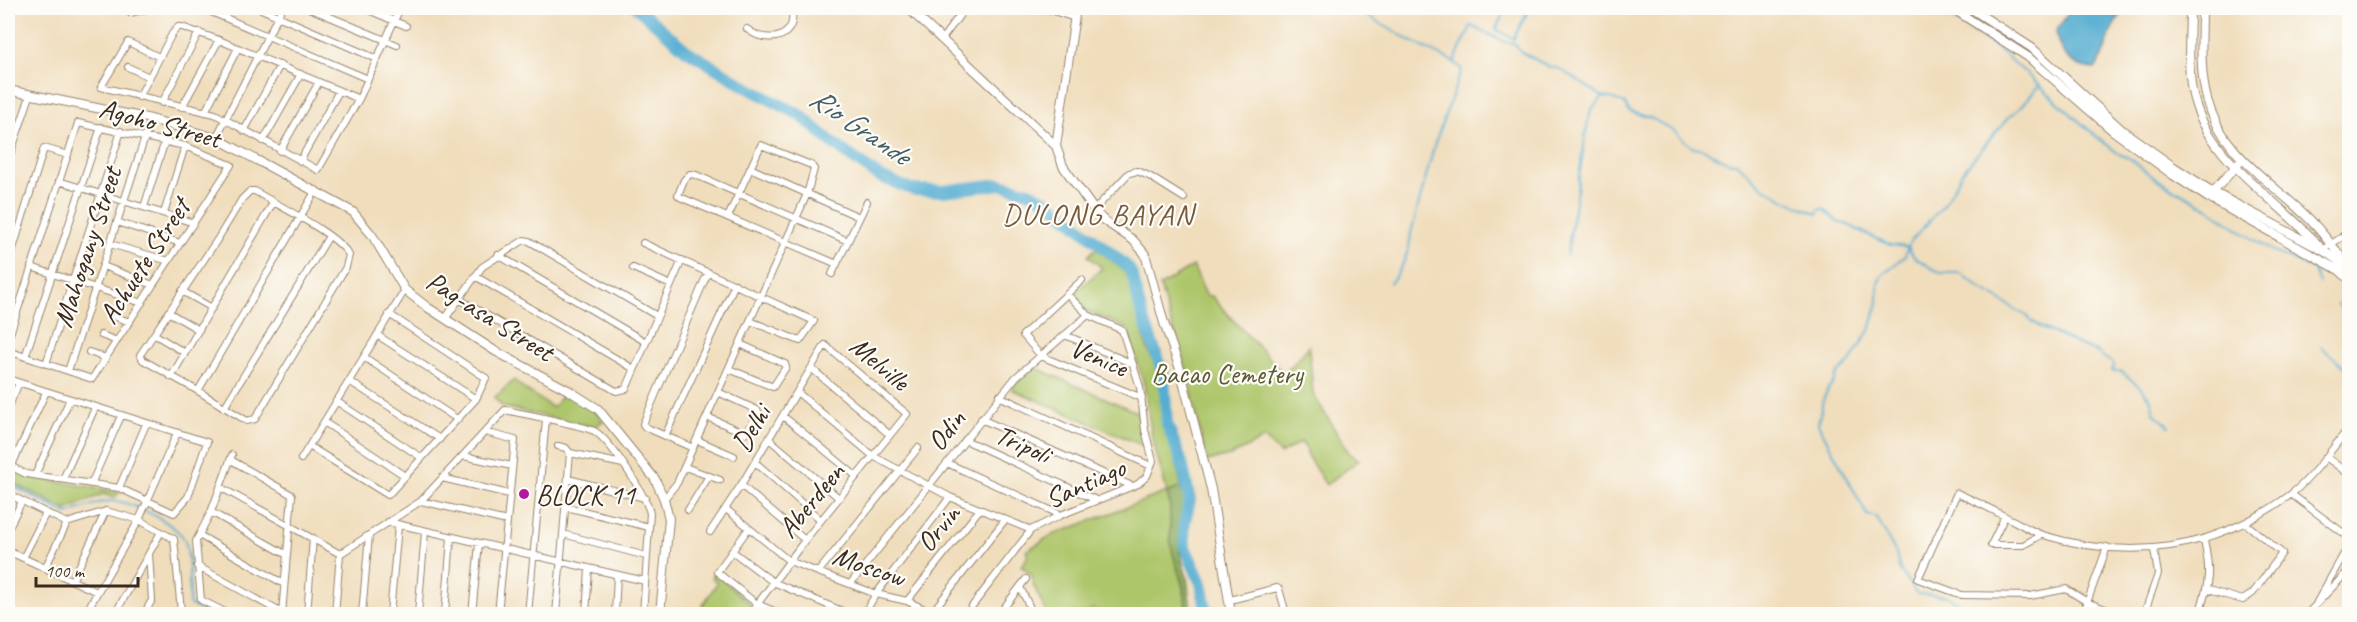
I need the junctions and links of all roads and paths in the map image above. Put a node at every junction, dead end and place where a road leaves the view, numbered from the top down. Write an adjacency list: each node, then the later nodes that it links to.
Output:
1 (150, 8): 17 (street)
2 (202, 8): 24 (street)
3 (259, 8): 18 (street)
4 (282, 8): 18 (street)
5 (309, 8): 27 (street)
6 (364, 8): 20 (street)
7 (400, 8): 20 (street)
8 (793, 8): 22 (street)
9 (908, 8): 25 (street)
10 (965, 8): 25 (street)
11 (1044, 8): 19 (street)
12 (1076, 8): 19 (street)
13 (1952, 8): 105 (street)
14 (1971, 8): 70 (street)
15 (2190, 8): 65 (street)
16 (2202, 8): 62 (street)
17 (130, 13)
18 (278, 16): 24 (street); 32 (street)
19 (1075, 18): 58 (street)
20 (394, 21): 21 (street); 27 (street)
21 (406, 26)
22 (747, 29)
23 (199, 32): 26 (street); 31 (street); 45 (street)
24 (268, 36): 30 (street); 37 (street)
25 (942, 39): 58 (street)
26 (219, 40): 29 (street); 46 (street)
27 (385, 40): 28 (street); 32 (street)
28 (397, 45)
29 (238, 48): 30 (street); 47 (street)
30 (259, 56): 33 (street); 49 (street)
31 (159, 57): 36 (street); 42 (street)
32 (377, 59): 37 (street)
33 (280, 65): 35 (street); 52 (street)
34 (128, 67): 36 (street)
35 (301, 74): 38 (street); 56 (street)
36 (150, 77): 42 (street)
37 (368, 79): 43 (street)
38 (319, 82): 40 (street); 59 (street)
39 (10, 91): 41 (street, Pag-asa Street); 44 (street)
40 (339, 91): 43 (street); 63 (street)
41 (30, 96): 48 (street, Pag-asa Street); 60 (street)
42 (139, 97): 45 (street)
43 (359, 99): 63 (street)
44 (8, 102)
45 (162, 103): 46 (street)
46 (182, 107): 47 (street)
47 (205, 112): 49 (street)
48 (151, 119): 53 (street, Mahogany Street); 54 (street, Pag-asa Street)
49 (225, 120): 52 (street); 54 (street)
50 (101, 127): 51 (street, Agoho Street); 61 (street, Agoho Street); 68 (street)
51 (121, 131): 53 (street, Agoho Street); 71 (street)
52 (244, 131): 56 (street)
53 (146, 136): 55 (street, Agoho Street); 75 (street, Mahogany Street)
54 (216, 138): 69 (street, Pag-asa Street)
55 (165, 141): 57 (street, Agoho Street); 78 (street)
56 (262, 141): 59 (street)
57 (185, 146): 64 (street, Agoho Street); 80 (street)
58 (1056, 146): 79 (street)
59 (280, 151): 63 (street)
60 (10, 155)
61 (68, 155): 67 (street); 100 (street)
62 (2242, 160): 65 (street); 94 (street)
63 (300, 161)
64 (231, 165): 86 (street, Achuete Street)
65 (2235, 167): 70 (street); 95 (street)
66 (750, 168): 72 (street); 73 (street); 73 (street)
67 (59, 181): 68 (street); 102 (street)
68 (81, 188): 71 (street); 107 (street)
69 (316, 190): 83 (street); 117 (street, Pag-asa Street)
70 (2213, 192): 95 (street)
71 (101, 193): 75 (street); 110 (street)
72 (738, 193): 81 (street); 81 (street); 84 (street)
73 (807, 194): 82 (street); 84 (street)
74 (1184, 198): 79 (street)
75 (124, 201): 78 (street); 85 (street, Mahogany Street)
76 (867, 202): 82 (street)
77 (273, 203): 83 (street); 118 (street); 123 (street)
78 (144, 207): 80 (street)
79 (1094, 210): 301 (street)
80 (164, 213): 86 (street)
81 (728, 217): 90 (street)
82 (859, 217): 89 (street)
83 (300, 218): 88 (street); 159 (street)
84 (796, 218): 89 (street); 90 (street)
85 (117, 222): 91 (street); 93 (street, Mahogany Street)
86 (194, 223): 91 (street, Achuete Street)
87 (2349, 228): 94 (street)
88 (329, 236): 170 (street); 170 (street)
89 (848, 241): 99 (street)
90 (785, 242): 99 (street); 120 (street)
91 (180, 243): 98 (street, Achuete Street)
92 (643, 243): 97 (street)
93 (110, 244): 98 (street); 101 (street, Mahogany Street)
94 (2331, 244): 95 (street); 103 (street)
95 (2322, 250): 103 (street); 105 (street)
96 (498, 255): 109 (street); 128 (street); 139 (street)
97 (682, 260): 106 (street); 115 (street)
98 (169, 261): 114 (street, Achuete Street)
99 (837, 264): 108 (street)
100 (8, 265)
101 (103, 266): 114 (street); 116 (street, Mahogany Street)
102 (31, 267): 107 (street); 137 (street)
103 (2349, 267)
104 (633, 268): 115 (street)
105 (2339, 270): 112 (street)
106 (708, 272): 113 (street); 184 (street)
107 (53, 274): 110 (street); 146 (street)
108 (832, 274)
109 (475, 276): 121 (street); 152 (street)
110 (73, 280): 116 (street); 149 (street)
111 (1082, 280): 119 (street)
112 (2349, 280)
113 (735, 284): 120 (street); 184 (street)
114 (153, 285): 122 (street, Achuete Street)
115 (671, 285): 128 (street)
116 (96, 288): 122 (street); 154 (street, Mahogany Street)
117 (405, 290): 126 (street); 129 (street, Pag-asa Street)
118 (182, 291): 123 (street); 124 (street)
119 (1067, 294): 127 (street); 145 (street)
120 (761, 296): 130 (street); 130 (street)
121 (459, 299): 129 (street); 152 (street)
122 (142, 303): 131 (street, Achuete Street)
123 (212, 308): 132 (street)
124 (168, 312): 132 (street); 133 (street)
125 (107, 314): 131 (street)
126 (389, 314): 136 (street); 166 (street)
127 (1088, 315): 134 (street, Odin); 150 (street, Santiago)
128 (657, 316): 139 (street)
129 (445, 319): 231 (street, Pag-asa Street)
130 (750, 321): 140 (street)
131 (130, 322): 138 (street, Achuete Street)
132 (199, 330): 144 (street)
133 (154, 334): 144 (street); 155 (street)
134 (1065, 334): 145 (street, Odin); 150 (street)
135 (101, 335): 138 (street)
136 (377, 335): 147 (street); 166 (street)
137 (8, 340)
138 (117, 341): 148 (street, Achuete Street)
139 (646, 342): 152 (street)
140 (740, 344): 153 (street); 153 (street)
141 (825, 345): 151 (street, Delhi); 171 (street, Melville)
142 (8, 351): 146 (street)
143 (89, 352): 148 (street)
144 (185, 353): 155 (street)
145 (1041, 356): 163 (street, Odin); 164 (street, Venice)
146 (25, 357): 149 (street)
147 (364, 357): 157 (street); 175 (street)
148 (106, 358): 154 (street, Achuete Street)
149 (46, 364): 154 (street)
150 (1133, 364): 164 (street, Santiago)
151 (811, 368): 162 (street, Delhi); 183 (street)
152 (634, 369)
153 (729, 369): 161 (street)
154 (68, 371)
155 (171, 377): 159 (street)
156 (8, 380): 158 (street)
157 (349, 381): 167 (street); 185 (street)
158 (19, 383): 160 (street); 168 (street)
159 (198, 391): 170 (street)
160 (46, 392): 165 (street); 203 (street)
161 (718, 392): 174 (street); 174 (street)
162 (797, 392): 173 (street, Delhi); 196 (street)
163 (999, 396): 177 (street, Odin); 205 (street)
164 (1142, 398): 205 (street, Santiago)
165 (70, 399): 169 (street); 209 (street)
166 (476, 399): 175 (street)
167 (336, 401): 178 (street); 198 (street)
168 (8, 408)
169 (95, 408): 172 (street); 215 (street)
170 (224, 408)
171 (907, 414): 183 (street, Aberdeen)
172 (121, 416): 179 (street); 218 (street)
173 (783, 416): 186 (street, Delhi); 213 (street)
174 (707, 417): 187 (street)
175 (457, 419): 185 (street)
176 (546, 419): 181 (street); 202 (street); 280 (street)
177 (981, 419): 188 (street, Odin); 222 (street)
178 (324, 422): 189 (street); 211 (street)
179 (146, 424): 182 (street); 224 (street)
180 (2349, 426): 197 (street)
181 (485, 432): 194 (street); 204 (street)
182 (177, 433): 235 (street); 235 (street)
183 (890, 435): 196 (street, Aberdeen)
184 (665, 436): 191 (street)
185 (440, 438): 198 (street)
186 (769, 439): 200 (street, Delhi); 230 (street)
187 (696, 440): 191 (street); 195 (street)
188 (965, 440): 201 (street, Odin); 232 (street, Tripoli)
189 (309, 446): 199 (street); 211 (street)
190 (558, 446): 193 (street)
191 (693, 448): 206 (street)
192 (918, 448): 208 (street)
193 (570, 453): 202 (street); 216 (street)
194 (463, 456): 204 (street); 214 (street)
195 (735, 456)
196 (873, 456): 208 (street); 213 (street, Aberdeen)
197 (2326, 457): 207 (street); 227 (street)
198 (422, 458): 211 (street)
199 (301, 459)
200 (755, 462): 220 (street, Delhi); 246 (street)
201 (947, 463): 221 (street, Odin); 243 (street)
202 (623, 464): 229 (street)
203 (9, 466): 209 (street)
204 (512, 466): 226 (street)
205 (1151, 466): 222 (street, Santiago)
206 (685, 467): 212 (street); 231 (street)
207 (2349, 467)
208 (900, 471): 221 (street); 289 (street)
209 (35, 475): 215 (street)
210 (273, 475): 219 (street)
211 (405, 476)
212 (708, 476): 217 (street); 239 (street)
213 (856, 476): 230 (street, Aberdeen)
214 (442, 478): 226 (street); 234 (street)
215 (63, 479): 218 (street)
216 (568, 479): 229 (street); 236 (street)
217 (720, 480)
218 (92, 482): 224 (street)
219 (269, 482): 223 (street); 252 (street)
220 (741, 485): 238 (street, Delhi); 268 (street)
221 (928, 486): 228 (street); 295 (street, Odin)
222 (1132, 486): 232 (street, Santiago)
223 (220, 487): 241 (street); 252 (street)
224 (119, 488): 235 (street)
225 (8, 494): 233 (street)
226 (509, 494): 248 (street)
227 (2291, 494): 251 (street); 267 (street)
228 (950, 497): 237 (street); 300 (street)
229 (645, 498): 254 (street)
230 (839, 498): 246 (street, Aberdeen)
231 (664, 499): 328 (street, Pag-asa Street)
232 (1096, 500): 243 (street, Santiago)
233 (22, 501): 242 (street); 256 (street)
234 (421, 501): 248 (street); 249 (street)
235 (147, 503): 245 (street)
236 (566, 507): 254 (street); 261 (street)
237 (980, 508): 247 (street); 302 (street, Orvin)
238 (726, 509): 255 (street); 260 (street, Delhi)
239 (688, 510)
240 (105, 511): 245 (street); 250 (street); 292 (street)
241 (211, 512): 262 (street); 279 (street)
242 (46, 513): 250 (street); 282 (street)
243 (1061, 515): 257 (street, Santiago)
244 (2005, 516): 264 (street); 264 (street); 304 (street)
245 (140, 518): 258 (street); 299 (street)
246 (821, 520): 268 (street, Aberdeen)
247 (1005, 520): 257 (street); 307 (street)
248 (507, 521): 273 (street)
249 (388, 522): 253 (street); 263 (street)
250 (67, 523): 286 (street)
251 (2245, 523): 269 (street); 298 (street)
252 (290, 525): 265 (street); 279 (street)
253 (398, 526): 259 (street); 318 (street)
254 (649, 527): 281 (street)
255 (749, 528): 275 (street); 283 (street)
256 (8, 529)
257 (1031, 530): 333 (street, Santiago)
258 (161, 532): 277 (street); 306 (street)
259 (425, 532): 266 (street); 319 (street)
260 (710, 532)
261 (563, 534): 281 (street); 284 (street)
262 (199, 535): 285 (street); 296 (street)
263 (369, 535): 278 (street); 317 (street)
264 (2041, 535): 272 (street)
265 (313, 538): 278 (street); 315 (street)
266 (451, 538): 271 (street); 320 (street)
267 (2349, 538)
268 (805, 540): 283 (street, Aberdeen)
269 (2204, 540): 274 (street); 298 (street)
270 (2349, 543): 303 (street)
271 (479, 544): 273 (street); 321 (street)
272 (2107, 547): 274 (street); 304 (street)
273 (504, 550): 280 (street); 322 (street)
274 (2154, 550): 338 (street)
275 (732, 551): 294 (street); 305 (street)
276 (8, 553): 282 (street)
277 (149, 554): 312 (street); 313 (street)
278 (340, 554): 316 (street)
279 (287, 555): 296 (street)
280 (533, 556): 284 (street); 323 (street)
281 (646, 556): 293 (street)
282 (23, 558): 286 (street)
283 (789, 561): 289 (street, Moscow); 294 (street, Aberdeen)
284 (561, 562): 287 (street); 324 (street)
285 (197, 566): 310 (street); 314 (street)
286 (45, 568): 292 (street)
287 (589, 569): 290 (street); 325 (street)
288 (2349, 569): 303 (street)
289 (819, 571): 295 (street, Moscow)
290 (617, 575): 293 (street); 326 (street)
291 (1026, 579): 297 (street)
292 (72, 581): 299 (street)
293 (645, 581): 327 (street)
294 (773, 582): 305 (street, Aberdeen); 331 (street)
295 (851, 583): 300 (street, Moscow)
296 (284, 584): 310 (street)
297 (1020, 587): 308 (street); 334 (street)
298 (2208, 590): 339 (street)
299 (97, 592): 311 (street)
300 (876, 594): 302 (street, Moscow); 332 (street)
301 (1230, 600): 309 (street); 335 (street)
302 (906, 601): 307 (street, Moscow)
303 (2317, 602): 340 (street)
304 (2089, 603): 336 (street); 337 (street)
305 (757, 604): 329 (street, Aberdeen); 330 (street)
306 (183, 613)
307 (933, 613)
308 (1003, 613)
309 (1286, 613)
310 (282, 614)
311 (85, 615)
312 (115, 615)
313 (144, 615)
314 (229, 615)
315 (307, 615)
316 (335, 615)
317 (362, 615)
318 (390, 615)
319 (418, 615)
320 (445, 615)
321 (472, 615)
322 (498, 615)
323 (528, 615)
324 (556, 615)
325 (586, 615)
326 (615, 615)
327 (643, 615)
328 (660, 615)
329 (750, 615)
330 (781, 615)
331 (849, 615)
332 (864, 615)
333 (966, 615)
334 (1033, 615)
335 (1231, 615)
336 (2083, 615)
337 (2119, 615)
338 (2144, 615)
339 (2199, 615)
340 (2307, 615)

